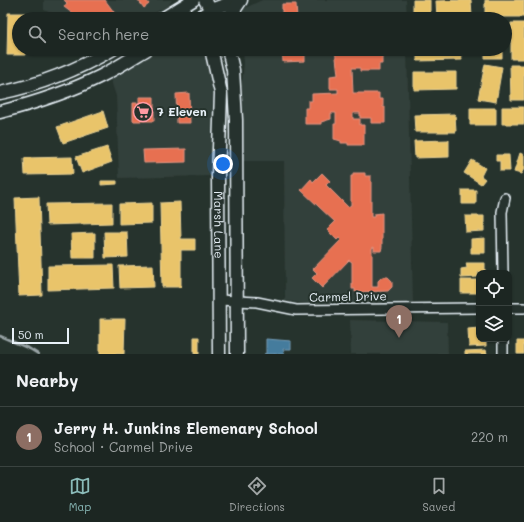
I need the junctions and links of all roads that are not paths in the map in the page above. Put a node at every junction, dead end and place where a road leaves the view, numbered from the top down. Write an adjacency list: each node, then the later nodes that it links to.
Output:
1 (238, 0): 4 (main road)
2 (241, 0): 7 (main road)
3 (190, 1): 5 (main road); 6 (main road)
4 (211, 10)
5 (173, 12)
6 (194, 12)
7 (233, 12)
8 (98, 56): 12 (main road)
9 (135, 56): 13 (main road)
10 (213, 56): 16 (main road, Marsh Lane)
11 (230, 56): 17 (main road, Marsh Lane)
12 (0, 94)
13 (0, 112)
14 (505, 198): 15 (street)
15 (503, 270)
16 (219, 300): 17 (street, Carmel Drive); 22 (main road, Marsh Lane)
17 (236, 300): 18 (street, Carmel Drive); 23 (main road, Marsh Lane)
18 (476, 308)
19 (512, 308): 20 (street)
20 (524, 308)
21 (503, 342): 24 (street)
22 (219, 354)
23 (237, 354)
24 (503, 354)

